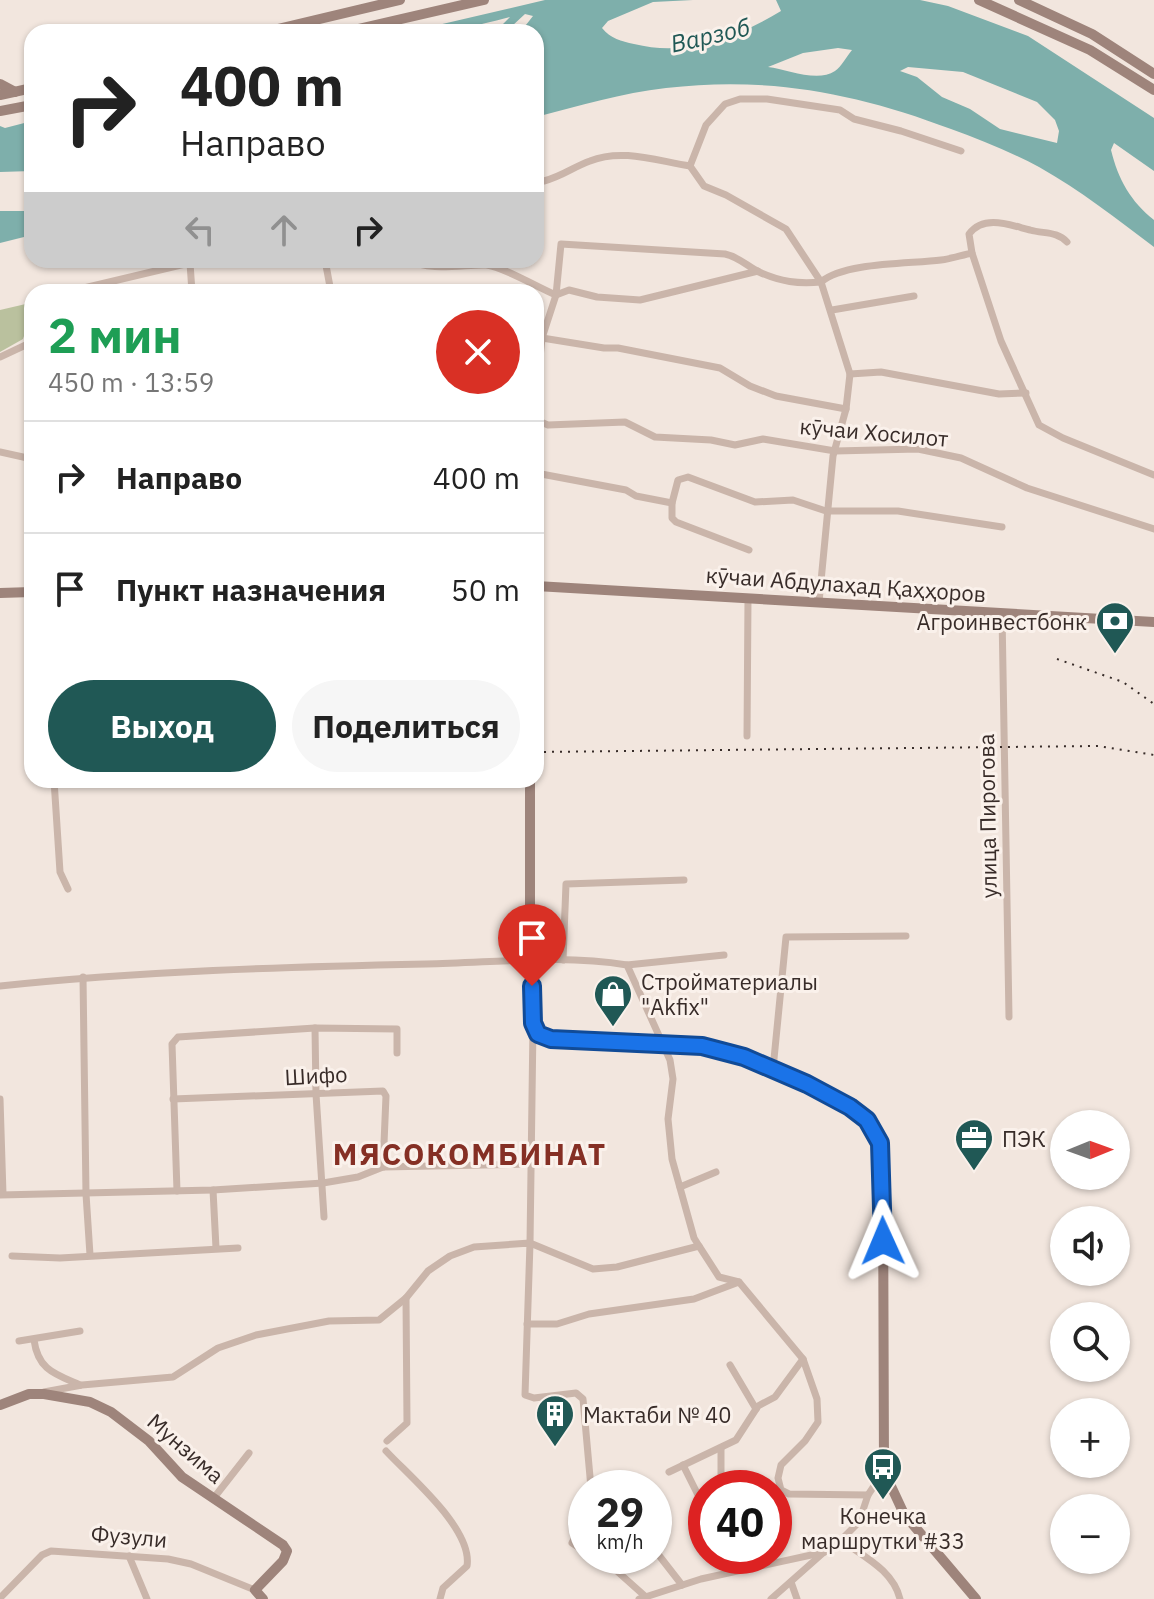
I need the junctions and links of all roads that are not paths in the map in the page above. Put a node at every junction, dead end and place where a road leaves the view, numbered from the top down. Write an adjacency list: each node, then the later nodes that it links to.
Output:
1 (400, 0): 5 (street)
2 (484, 0): 6 (street)
3 (979, 0): 10 (street)
4 (1019, 0): 7 (street)
5 (308, 24)
6 (380, 24)
7 (1154, 74)
8 (0, 84): 11 (street)
9 (24, 90): 11 (street)
10 (1154, 90)
11 (15, 92): 12 (street)
12 (0, 95)
13 (24, 106): 14 (street)
14 (0, 111)
15 (961, 151): 16 (street)
16 (690, 166): 17 (street); 23 (street)
17 (544, 181)
18 (1067, 242): 19 (street)
19 (972, 253): 23 (street); 35 (street)
20 (169, 268): 24 (street)
21 (496, 268): 25 (street)
22 (758, 271): 23 (street); 27 (street); 27 (street)
23 (821, 282): 29 (street)
24 (101, 284)
25 (532, 284)
26 (544, 290): 27 (street)
27 (556, 295): 30 (street)
28 (914, 296): 29 (street)
29 (832, 310): 34 (street)
30 (544, 325)
31 (544, 339): 36 (street)
32 (24, 346): 33 (street)
33 (0, 357)
34 (850, 374): 35 (street); 36 (street)
35 (1026, 393): 42 (street)
36 (846, 409): 38 (street)
37 (544, 423): 38 (street, кӯчаи Хосилот)
38 (835, 451): 44 (street); 46 (street, кӯчаи Хосилот)
39 (0, 452): 40 (street)
40 (24, 457)
41 (544, 475): 43 (street)
42 (1154, 475)
43 (672, 503): 44 (street); 47 (street)
44 (826, 511): 45 (street); 52 (street)
45 (1002, 527)
46 (1154, 529)
47 (749, 550)
48 (544, 586): 51 (street, кӯчаи Абдулаҳад Қаҳҳоров)
49 (24, 592): 50 (street)
50 (0, 593)
51 (748, 598): 52 (street, кӯчаи Абдулаҳад Қаҳҳоров); 55 (street)
52 (819, 602): 53 (street, кӯчаи Абдулаҳад Қаҳҳоров)
53 (1002, 614): 54 (street, кӯчаи Абдулаҳад Қаҳҳоров); 67 (street, улица Пирогова)
54 (1154, 622)
55 (747, 736)
56 (55, 788): 59 (street)
57 (530, 788): 63 (street)
58 (684, 880): 62 (street)
59 (68, 889)
60 (906, 936): 72 (street)
61 (724, 955): 64 (street)
62 (563, 960): 63 (street); 64 (street)
63 (530, 961): 65 (street); 68 (street)
64 (627, 965): 70 (street)
65 (83, 977): 66 (street); 84 (street)
66 (0, 986)
67 (1009, 1017)
68 (533, 1023): 70 (street); 76 (street)
69 (315, 1028): 71 (street); 73 (street); 75 (street)
70 (664, 1045): 72 (street); 80 (street)
71 (397, 1053)
72 (773, 1069): 113 (street)
73 (316, 1094): 75 (street, Шифо); 77 (street, Шифо); 79 (street)
74 (0, 1099): 83 (street)
75 (173, 1099): 82 (street)
76 (532, 1164): 77 (street); 86 (street)
77 (383, 1167): 79 (street)
78 (716, 1172): 80 (street)
79 (323, 1183): 81 (street); 85 (street)
80 (680, 1187): 87 (street)
81 (213, 1190): 82 (street); 88 (street)
82 (177, 1191): 84 (street)
83 (2, 1194): 84 (street)
84 (86, 1194): 90 (street)
85 (324, 1217)
86 (530, 1243): 87 (street); 93 (street); 94 (street)
87 (699, 1246): 92 (street)
88 (216, 1248): 89 (street); 90 (street)
89 (238, 1248)
90 (90, 1255): 91 (street)
91 (12, 1256)
92 (739, 1282): 94 (street); 98 (street)
93 (406, 1298): 100 (street); 104 (street)
94 (527, 1324): 109 (street)
95 (80, 1331): 96 (street)
96 (34, 1340): 97 (street); 100 (street)
97 (19, 1341)
98 (803, 1359): 103 (street); 112 (street)
99 (730, 1365): 103 (street)
100 (82, 1385): 101 (street)
101 (29, 1394): 102 (street, Мунзима); 117 (street, Мунзима)
102 (0, 1405)
103 (756, 1409): 105 (street)
104 (387, 1441)
105 (721, 1449): 108 (street); 111 (street)
106 (386, 1451): 132 (street)
107 (249, 1453): 117 (street)
108 (683, 1465): 110 (street); 114 (street)
109 (589, 1470)
110 (672, 1470)
111 (721, 1470)
112 (780, 1470)
113 (884, 1471): 116 (street); 118 (street)
114 (688, 1475)
115 (792, 1494): 116 (street)
116 (868, 1495): 119 (street)
117 (213, 1499): 127 (street, Мунзима)
118 (904, 1514): 119 (street); 136 (street)
119 (859, 1522): 120 (street)
120 (841, 1540): 121 (street); 135 (street)
121 (825, 1552): 125 (street); 126 (street)
122 (129, 1556): 127 (street, Фузули); 128 (street, Фузули); 130 (street)
123 (672, 1572): 126 (street)
124 (619, 1574): 129 (street)
125 (791, 1582): 133 (street); 134 (street)
126 (682, 1585): 129 (street)
127 (255, 1590): 131 (street, Фузули)
128 (0, 1598)
129 (642, 1598)
130 (147, 1599)
131 (263, 1599)
132 (440, 1599)
133 (771, 1599)
134 (797, 1599)
135 (900, 1599)
136 (976, 1599)

